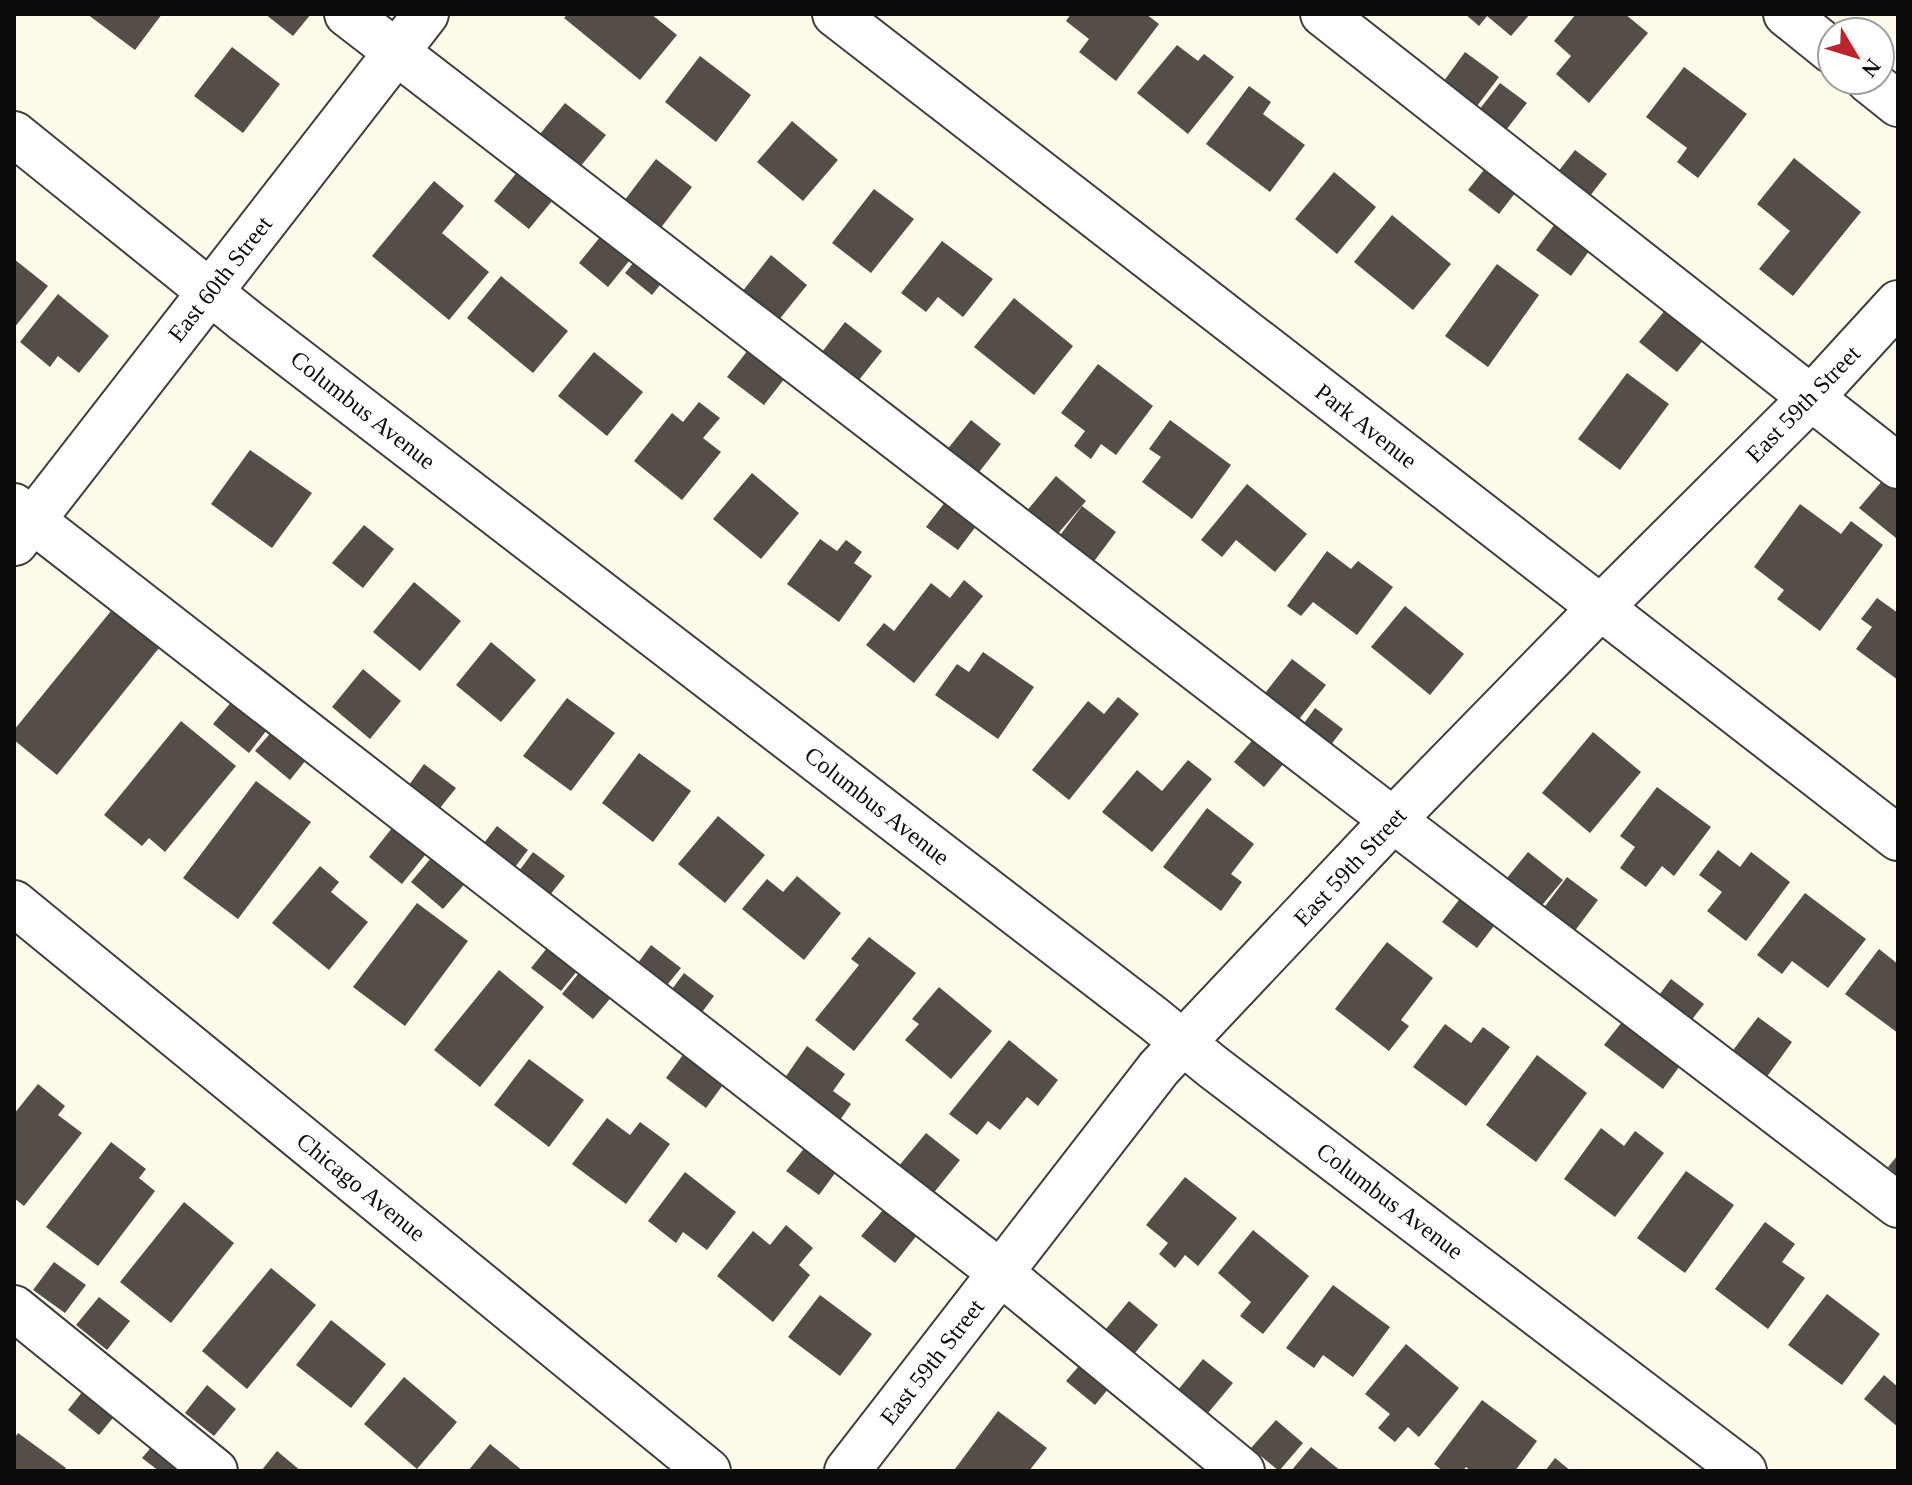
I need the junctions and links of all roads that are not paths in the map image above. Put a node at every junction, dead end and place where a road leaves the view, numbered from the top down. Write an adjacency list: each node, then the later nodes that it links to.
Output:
1 (347, 14): 7 (street)
2 (426, 14): 7 (street, East 60th Street)
3 (835, 14): 14 (street, Park Avenue)
4 (1323, 14): 11 (street)
5 (1786, 14): 6 (street)
6 (1816, 38)
7 (396, 53): 9 (street, East 60th Street); 15 (street)
8 (14, 134): 9 (street, Columbus Avenue)
9 (210, 292): 13 (street, East 60th Street); 18 (street, Columbus Avenue)
10 (1898, 303): 11 (street, East 59th Street)
11 (1811, 398): 12 (street); 14 (street, East 59th Street)
12 (1898, 466)
13 (20, 524): 20 (street)
14 (1600, 608): 15 (street, East 59th Street); 16 (street, Park Avenue)
15 (1393, 820): 18 (street, East 59th Street); 19 (street)
16 (1898, 838)
17 (14, 903): 23 (street, Chicago Avenue)
18 (1183, 1043): 20 (street, East 59th Street); 26 (street, Columbus Avenue)
19 (1898, 1205)
20 (1001, 1273): 24 (street, East 59th Street); 25 (street)
21 (14, 1308): 22 (street)
22 (215, 1471)
23 (708, 1471)
24 (847, 1471)
25 (1242, 1471)
26 (1744, 1471)

